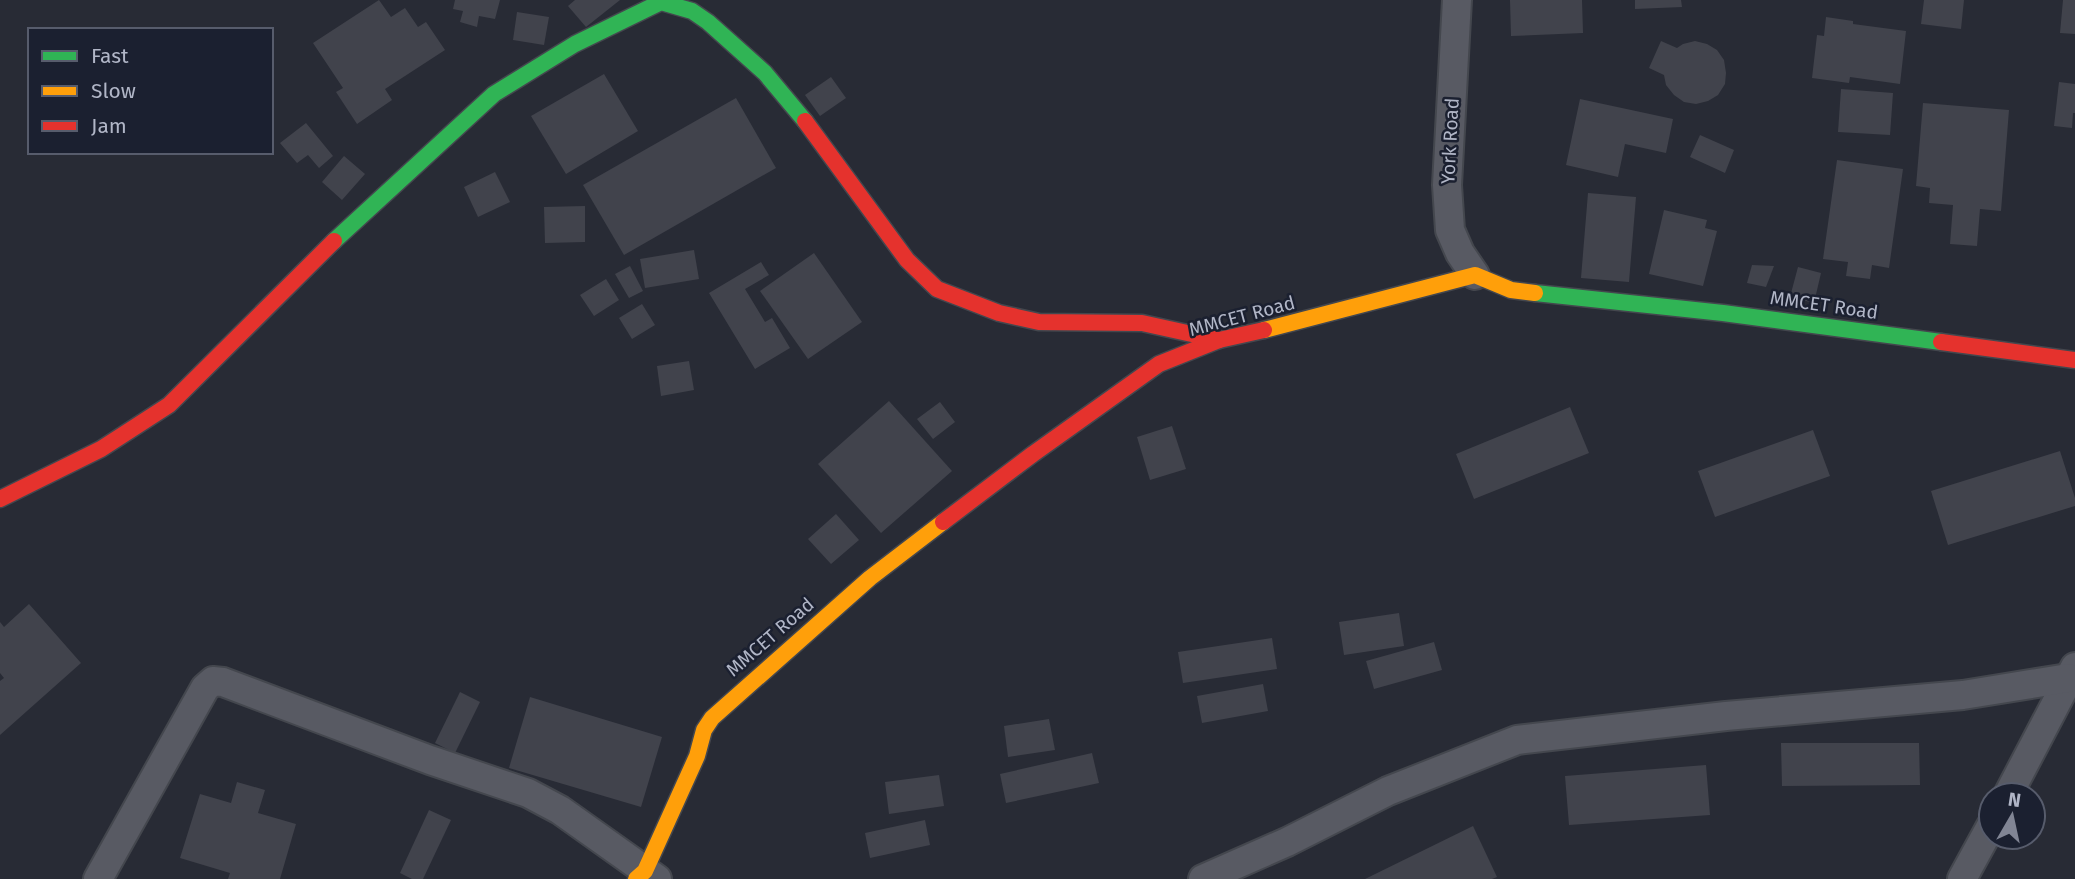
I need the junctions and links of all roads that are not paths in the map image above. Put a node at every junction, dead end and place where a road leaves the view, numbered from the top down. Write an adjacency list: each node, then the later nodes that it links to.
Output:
1 (1457, 0): 2 (street, York Road)
2 (1475, 275): 3 (street, MMCET Road); 4 (street, MMCET Road)
3 (1219, 340): 5 (street); 9 (street, MMCET Road)
4 (2075, 360)
5 (0, 499)
6 (2072, 673): 7 (street); 11 (street)
7 (2015, 781)
8 (1977, 851): 12 (street)
9 (646, 876): 10 (street)
10 (98, 879)
11 (1203, 879)
12 (1962, 879)

